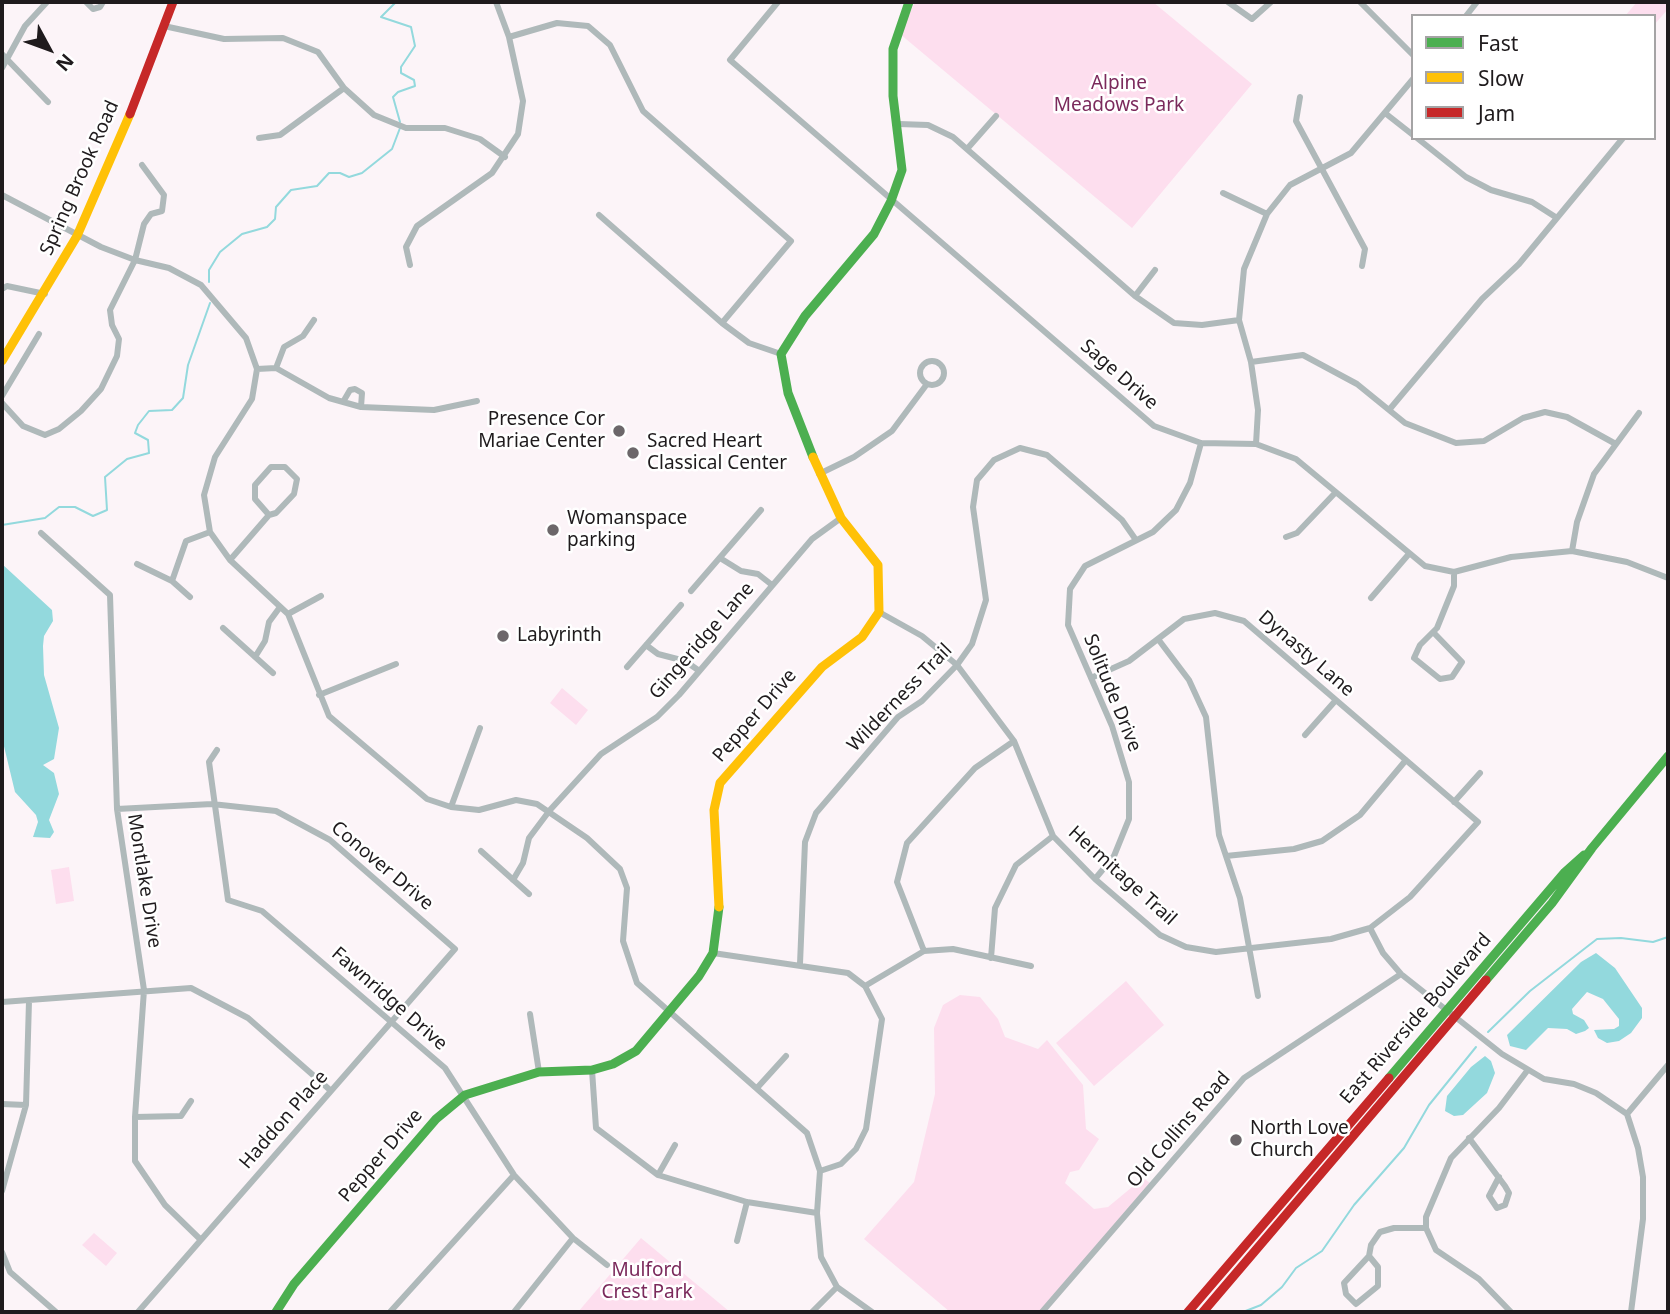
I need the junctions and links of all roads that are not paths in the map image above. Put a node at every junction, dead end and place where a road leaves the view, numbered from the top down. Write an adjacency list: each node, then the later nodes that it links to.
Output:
1 (47, 2): 14 (street)
2 (86, 2): 3 (street)
3 (103, 2)
4 (173, 2): 11 (street, Spring Brook Road)
5 (496, 2): 12 (street)
6 (778, 2): 33 (street, Sage Drive)
7 (909, 2): 22 (street)
8 (1228, 2): 9 (street)
9 (1271, 2)
10 (1360, 2): 13 (street)
11 (164, 26): 17 (street); 37 (street, Spring Brook Road)
12 (509, 37): 28 (street); 47 (street)
13 (1411, 53)
14 (4, 56): 15 (street); 19 (street)
15 (2, 68)
16 (1411, 81): 20 (street)
17 (344, 88): 24 (street); 28 (street)
18 (1300, 97): 30 (street)
19 (48, 102)
20 (1385, 113): 23 (street); 30 (street)
21 (996, 116): 27 (street)
22 (899, 124): 27 (street); 33 (street)
23 (1411, 133)
24 (260, 138)
25 (1420, 140): 36 (street)
26 (1621, 140): 36 (street)
27 (967, 149): 44 (street)
28 (505, 157): 39 (street)
29 (142, 165): 38 (street)
30 (1324, 170): 34 (street); 40 (street)
31 (1223, 193): 34 (street)
32 (2, 195): 37 (street)
33 (891, 201): 49 (street); 62 (street, Sage Drive)
34 (1266, 214): 46 (street)
35 (599, 215): 47 (street)
36 (1557, 218): 60 (street)
37 (77, 236): 38 (street); 43 (street, Spring Brook Road)
38 (135, 260): 53 (street); 58 (street)
39 (410, 265)
40 (1362, 266)
41 (1155, 270): 44 (street)
42 (2, 289): 43 (street)
43 (45, 294): 50 (street, Spring Brook Road)
44 (1135, 296): 46 (street)
45 (314, 320): 52 (street)
46 (1239, 320): 51 (street)
47 (722, 323): 49 (street)
48 (39, 334): 55 (street)
49 (780, 354): 65 (street)
50 (2, 361)
51 (1251, 362): 60 (street); 64 (street)
52 (276, 368): 53 (street); 57 (street)
53 (257, 369): 70 (street)
54 (927, 384): 65 (street)
55 (2, 396)
56 (477, 401): 59 (street)
57 (343, 402): 59 (street); 59 (street)
58 (2, 403)
59 (361, 407)
60 (1389, 410): 63 (street)
61 (1639, 413): 63 (street)
62 (1201, 443): 64 (street, Sage Drive); 73 (street, Solitude Drive)
63 (1614, 443): 74 (street)
64 (1255, 444): 66 (street, Sage Drive)
65 (818, 474): 69 (street)
66 (1335, 493): 72 (street); 75 (street, Sage Drive)
67 (761, 510): 76 (street)
68 (269, 515): 68 (street); 77 (street)
69 (841, 518): 82 (street, Gingeridge Lane); 89 (street)
70 (210, 532): 77 (street); 81 (street)
71 (41, 533): 114 (street, Montlake Drive)
72 (1286, 537)
73 (1136, 540): 97 (street, Wilderness Trail); 101 (street, Solitude Drive)
74 (1572, 551): 79 (street, Sage Drive); 80 (street, Sage Drive)
75 (1408, 555): 79 (street, Sage Drive); 86 (street)
76 (720, 558): 82 (street); 83 (street)
77 (230, 560): 88 (street)
78 (137, 564): 81 (street)
79 (1454, 572): 92 (street)
80 (1668, 578)
81 (172, 581): 85 (street)
82 (772, 585): 99 (street, Gingeridge Lane)
83 (691, 591)
84 (321, 596): 90 (street)
85 (190, 597)
86 (1371, 598)
87 (681, 605): 94 (street, Gingeridge Lane)
88 (280, 607): 90 (street); 95 (street)
89 (878, 611): 97 (street, Hermitage Trail); 127 (street, Pepper Drive)
90 (288, 614): 102 (street)
91 (223, 628): 95 (street)
92 (1434, 633): 92 (street)
93 (1158, 639): 101 (street, Dynasty Lane); 103 (street, Dynasty Lane); 119 (street)
94 (646, 645): 98 (street, Gingeridge Lane); 99 (street)
95 (255, 657): 100 (street)
96 (396, 664): 102 (street)
97 (957, 665): 106 (street, Hermitage Trail); 129 (street, Wilderness Trail)
98 (627, 667)
99 (698, 670): 115 (street, Gingeridge Lane)
100 (273, 673)
101 (1091, 678): 120 (street, Solitude Drive)
102 (319, 695): 113 (street)
103 (1336, 701): 105 (street); 109 (street, Dynasty Lane)
104 (480, 728): 113 (street)
105 (1305, 735)
106 (1014, 741): 116 (street, Hermitage Trail); 126 (street)
107 (217, 750): 112 (street, Fawnridge Drive)
108 (1668, 756): 117 (street, East Riverside Boulevard)
109 (1406, 760): 111 (street, Dynasty Lane); 119 (street)
110 (1480, 773): 111 (street)
111 (1454, 802): 123 (street, Dynasty Lane)
112 (212, 804): 114 (street, Conover Drive); 125 (street, Conover Drive); 141 (street, Fawnridge Drive)
113 (451, 807): 115 (street)
114 (117, 809): 133 (street, Montlake Drive)
115 (550, 810): 121 (street, Gingeridge Lane); 138 (street)
116 (1053, 836): 120 (street, Hermitage Trail); 128 (street)
117 (1592, 848): 137 (street, East Riverside Boulevard); 140 (street, East Riverside Boulevard)
118 (481, 851): 121 (street)
119 (1226, 856): 124 (street)
120 (1095, 878): 124 (street, Hermitage Trail)
121 (513, 880): 122 (street)
122 (529, 894)
123 (1370, 928): 124 (street, Hermitage Trail); 131 (street)
124 (1250, 948): 134 (street)
125 (455, 949): 141 (street, Haddon Place)
126 (924, 951): 128 (street); 132 (street)
127 (713, 953): 129 (street); 138 (street, Pepper Drive)
128 (991, 958): 130 (street)
129 (800, 964): 132 (street)
130 (1031, 966)
131 (1401, 974): 137 (street); 181 (street, Old Collins Road)
132 (865, 986): 157 (street)
133 (144, 990): 135 (street); 148 (street); 154 (street, Montlake Drive)
134 (1258, 996)
135 (29, 1001): 136 (street); 152 (street)
136 (2, 1002)
137 (1447, 1009): 140 (street); 182 (street, East Riverside Boulevard)
138 (668, 1011): 144 (street, Pepper Drive); 147 (street)
139 (530, 1014): 146 (street)
140 (1455, 1016): 145 (street); 183 (street, East Riverside Boulevard)
141 (392, 1022): 148 (street, Haddon Place); 149 (street, Fawnridge Drive)
142 (786, 1056): 147 (street)
143 (1668, 1065): 153 (street)
144 (592, 1070): 146 (street, Pepper Drive); 159 (street)
145 (1527, 1071): 153 (street); 155 (street)
146 (539, 1072): 149 (street, Pepper Drive)
147 (757, 1088): 157 (street)
148 (330, 1090): 166 (street, Haddon Place)
149 (464, 1095): 158 (street, Fawnridge Drive); 176 (street, Pepper Drive)
150 (191, 1101): 154 (street)
151 (2, 1104): 152 (street)
152 (26, 1105): 161 (street)
153 (1627, 1114): 185 (street)
154 (135, 1117): 166 (street, Montlake Drive)
155 (1468, 1138): 160 (street); 164 (street)
156 (675, 1145): 159 (street)
157 (820, 1171): 163 (street)
158 (514, 1175): 165 (street, Fawnridge Drive); 177 (street)
159 (658, 1175): 162 (street)
160 (1499, 1177)
161 (2, 1191)
162 (747, 1202): 163 (street); 167 (street)
163 (817, 1213): 173 (street)
164 (1426, 1228): 169 (street); 184 (street)
165 (573, 1238): 170 (street, Fawnridge Drive); 178 (street)
166 (201, 1240): 175 (street, Haddon Place)
167 (737, 1241)
168 (2, 1252): 171 (street)
169 (1369, 1256): 169 (street)
170 (607, 1265)
171 (10, 1272): 172 (street); 174 (street)
172 (2, 1279)
173 (837, 1287): 179 (street); 180 (street)
174 (56, 1312)
175 (138, 1312)
176 (276, 1312)
177 (390, 1312)
178 (514, 1312)
179 (812, 1312)
180 (872, 1312)
181 (1042, 1312)
182 (1188, 1312)
183 (1203, 1312)
184 (1511, 1312)
185 (1631, 1312)

